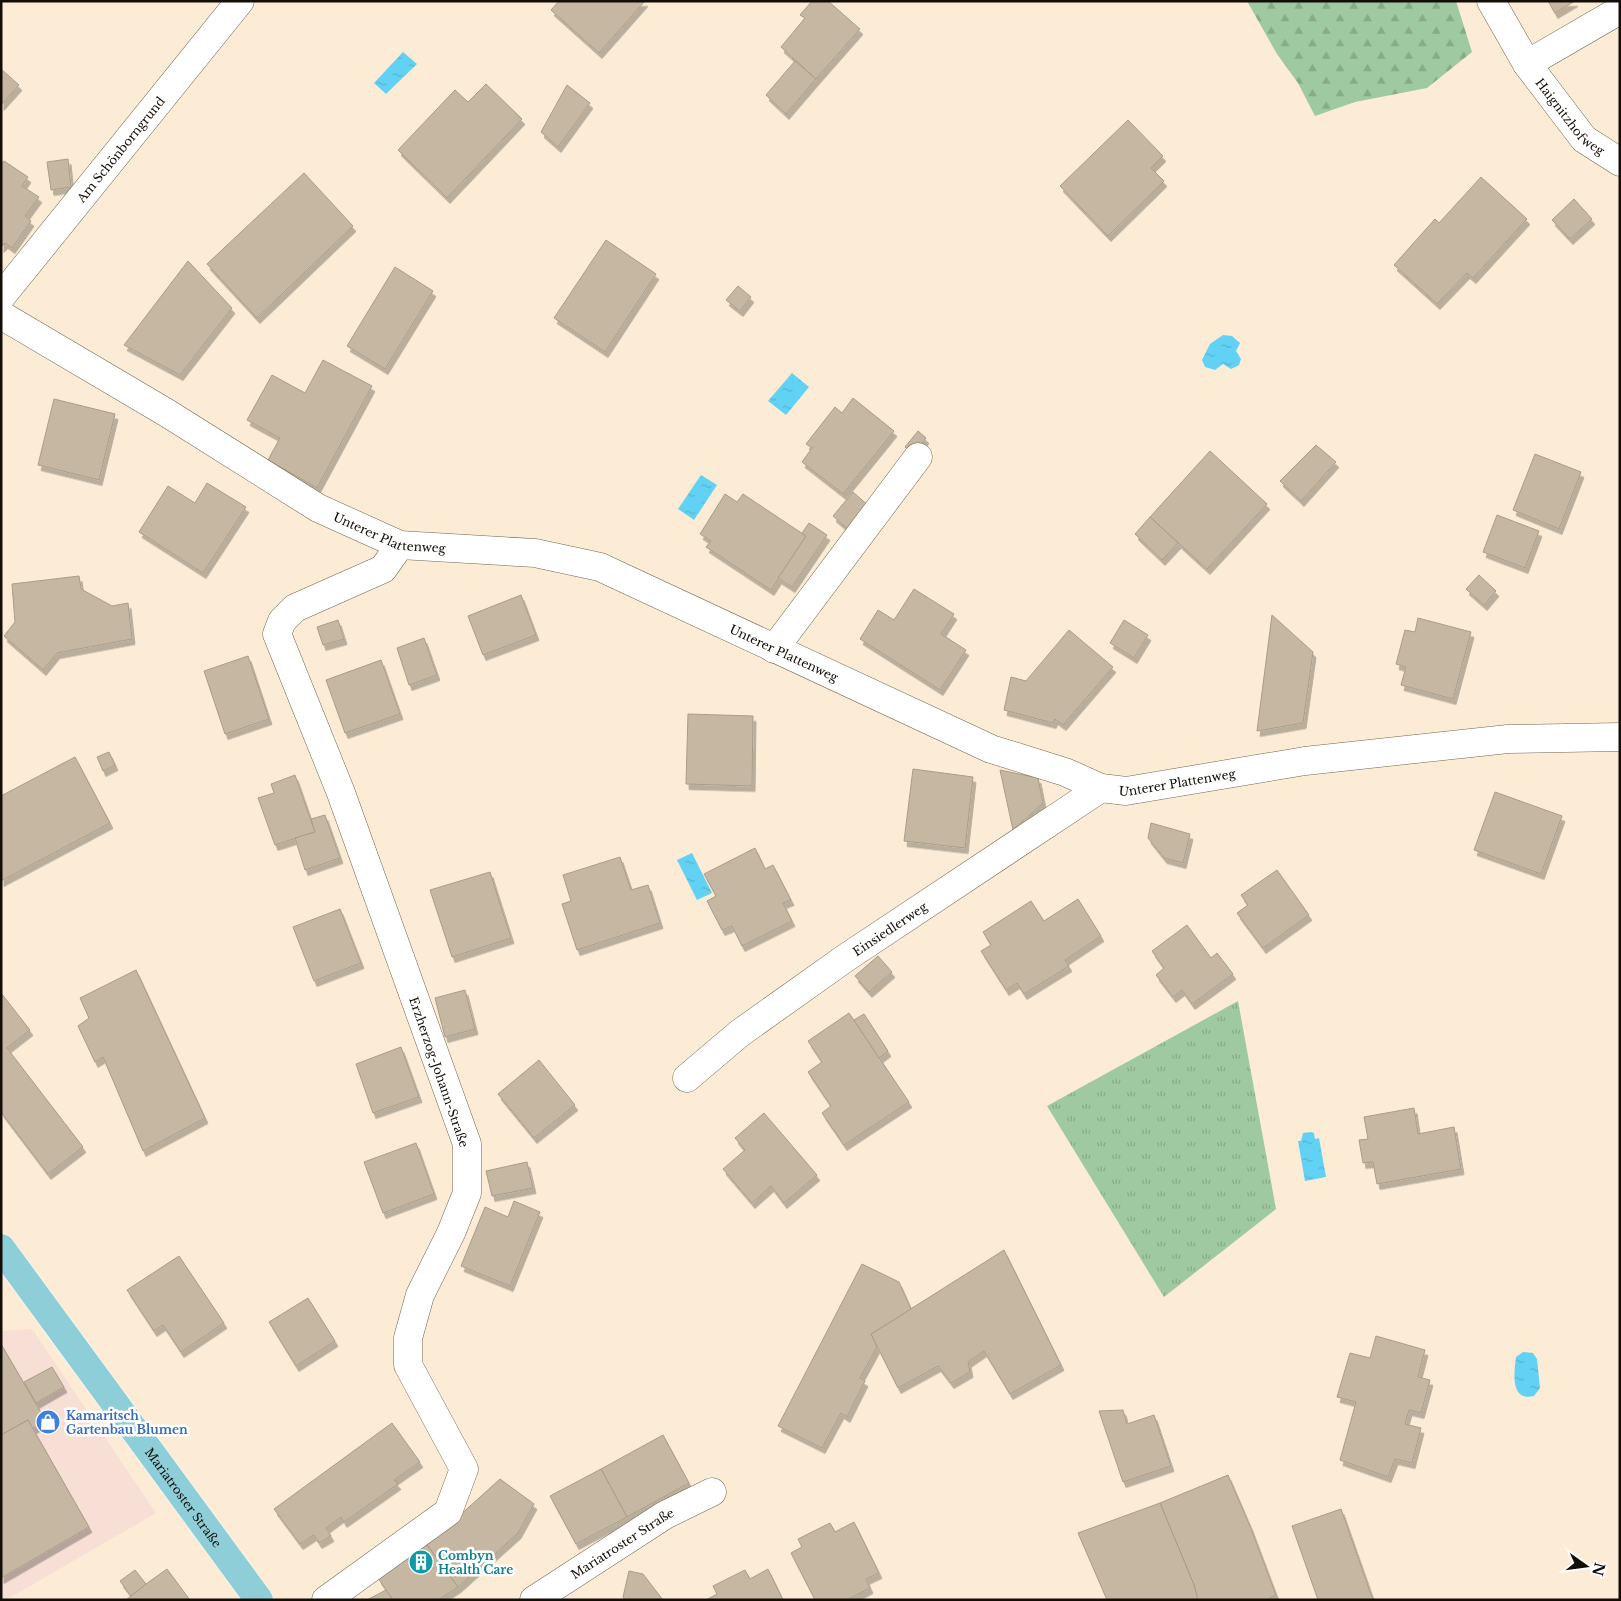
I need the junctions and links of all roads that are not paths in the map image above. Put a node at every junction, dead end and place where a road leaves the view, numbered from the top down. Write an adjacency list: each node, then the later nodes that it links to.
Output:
1 (240, 1): 6 (street, Am Schönborngrund)
2 (1491, 1): 4 (street, Haignitzhofweg)
3 (1620, 10): 4 (street, Haignitzhofweg)
4 (1526, 64): 5 (street, Haignitzhofweg)
5 (1620, 162)
6 (1, 297)
7 (1, 315): 9 (street, Unterer Plattenweg)
8 (918, 456): 10 (street)
9 (400, 545): 10 (street, Unterer Plattenweg); 17 (street, Erzherzog-Johann-Straße)
10 (774, 649): 12 (street, Unterer Plattenweg)
11 (1620, 737): 12 (street, Unterer Plattenweg)
12 (1101, 788): 13 (street, Einsiedlerweg)
13 (687, 1078)
14 (1, 1248): 16 (main road, Mariatroster Straße)
15 (712, 1492): 18 (street, Mariatroster Straße)
16 (259, 1600)
17 (326, 1600)
18 (534, 1600)

